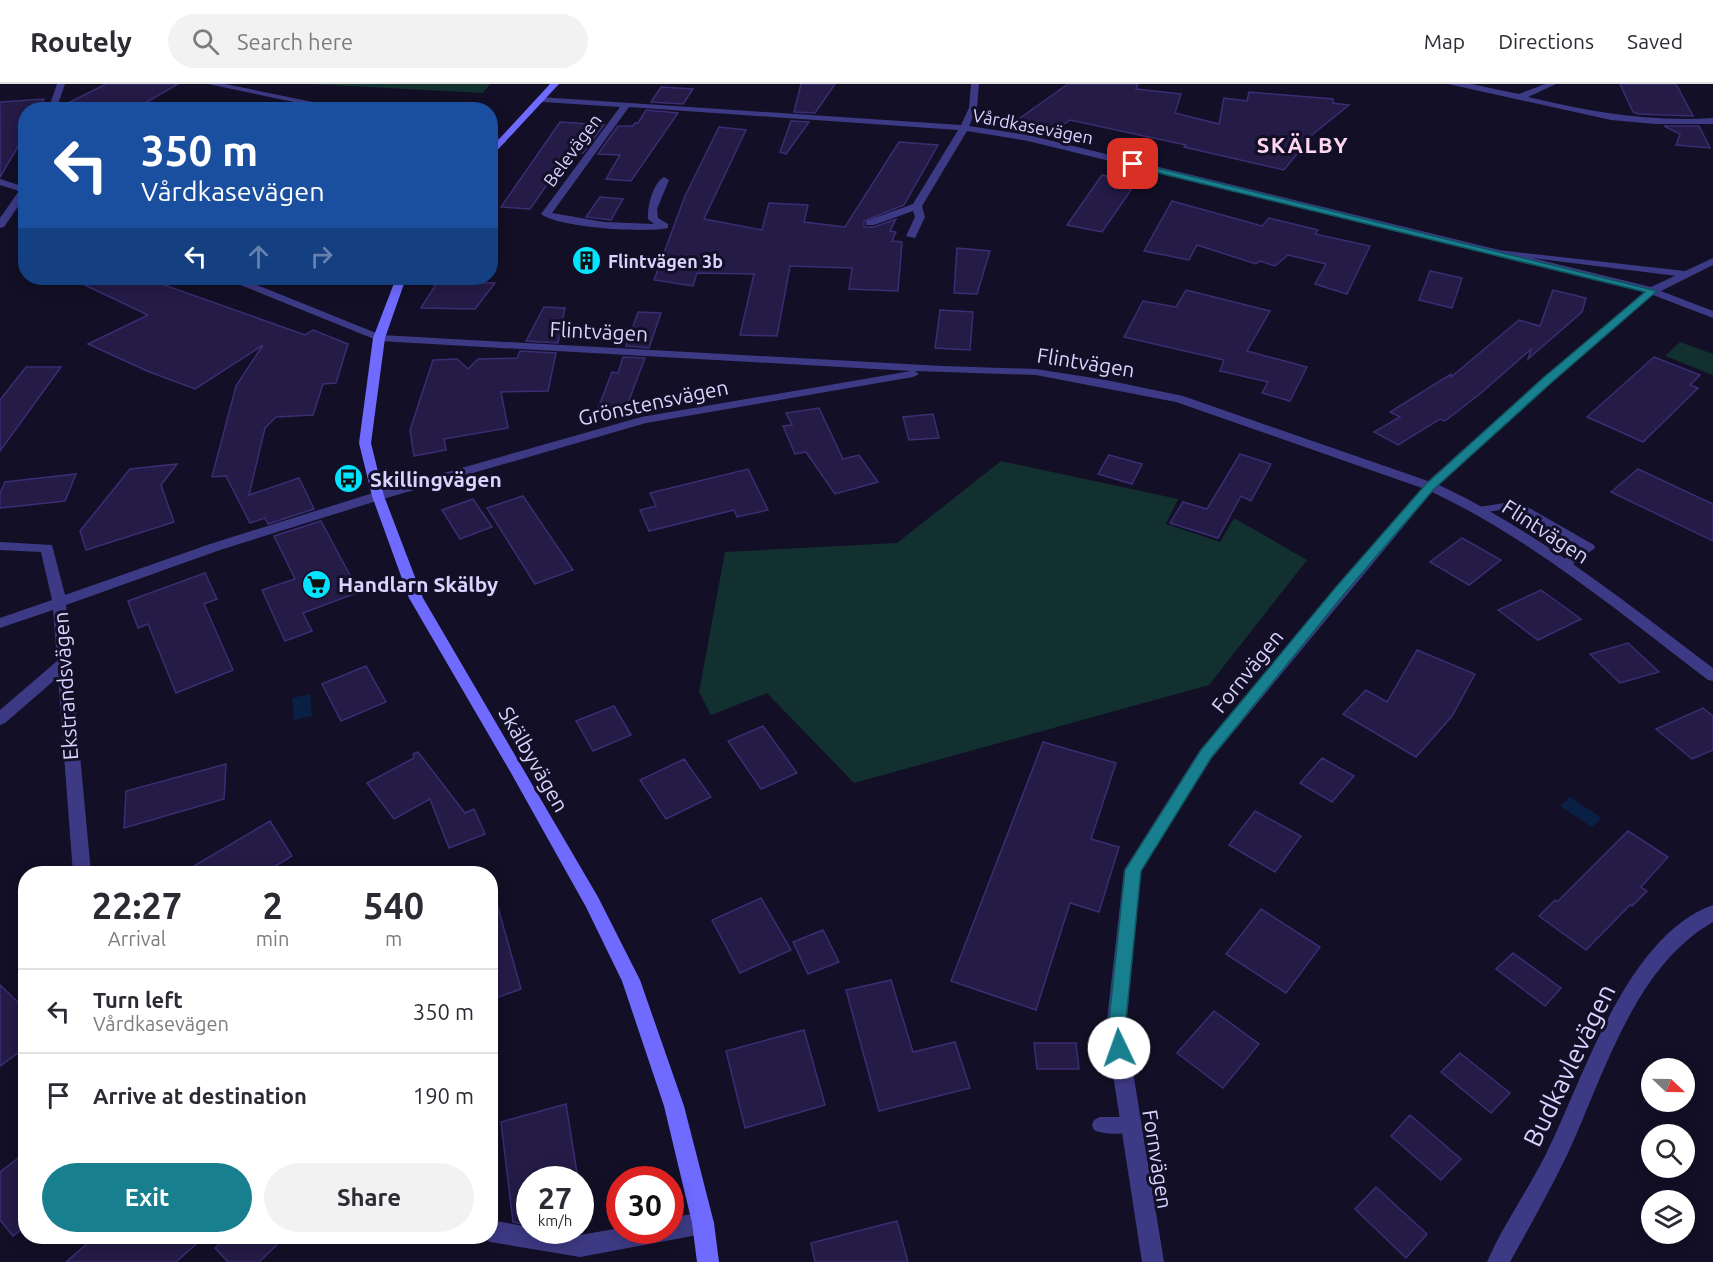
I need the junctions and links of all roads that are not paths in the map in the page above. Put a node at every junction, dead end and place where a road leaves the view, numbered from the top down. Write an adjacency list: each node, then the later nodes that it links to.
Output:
1 (61, 84): 10 (street)
2 (213, 84): 11 (street)
3 (555, 84): 9 (street)
4 (975, 84): 14 (street)
5 (1452, 84): 7 (street)
6 (1552, 84): 8 (street)
7 (1472, 85): 8 (street)
8 (1522, 96): 13 (street)
9 (543, 99): 12 (street, Vårdkasevägen); 16 (street)
10 (55, 102)
11 (320, 102)
12 (626, 105): 14 (street, Vårdkasevägen); 18 (street, Belevägen)
13 (1713, 121)
14 (964, 128): 23 (street); 27 (street, Vårdkasevägen)
15 (498, 141): 16 (street)
16 (502, 142): 17 (street)
17 (498, 146)
18 (664, 180)
19 (0, 182): 20 (street)
20 (18, 187)
21 (18, 199): 25 (street)
22 (899, 204): 23 (street)
23 (917, 206): 24 (street); 26 (street)
24 (870, 224)
25 (0, 225)
26 (911, 236)
27 (1484, 250): 29 (lane); 32 (street, Vårdkasevägen)
28 (1713, 261): 29 (street, Fornvägen)
29 (1685, 274): 32 (street, Fornvägen)
30 (249, 285): 34 (street, Flintvägen)
31 (398, 285): 34 (street, Skälbyvägen)
32 (1653, 291): 33 (street, Vårdkasevägen); 36 (street, Fornvägen)
33 (1713, 315)
34 (379, 338): 35 (street, Flintvägen); 37 (street, Skälbyvägen)
35 (942, 369): 36 (street, Flintvägen); 37 (street, Grönstensvägen)
36 (1430, 486): 38 (street, Flintvägen); 49 (street, Fornvägen)
37 (378, 495): 41 (street); 50 (street, Skälbyvägen)
38 (1479, 510): 40 (street, Flintvägen); 40 (lane)
39 (0, 546): 41 (street, Ekstrandsvägen)
40 (1565, 564): 44 (street, Flintvägen)
41 (58, 601): 42 (street); 43 (street, Ekstrandsvägen)
42 (0, 623)
43 (65, 662): 45 (street); 46 (street, Ekstrandsvägen)
44 (1713, 676)
45 (0, 719)
46 (81, 866)
47 (1713, 913): 56 (street, Budkavlevägen)
48 (1100, 1125): 49 (lane)
49 (1131, 1125): 55 (street, Fornvägen)
50 (703, 1223): 51 (street); 54 (street, Skälbyvägen)
51 (684, 1227)
52 (498, 1232): 53 (street)
53 (606, 1241)
54 (708, 1262)
55 (1153, 1262)
56 (1498, 1262)

